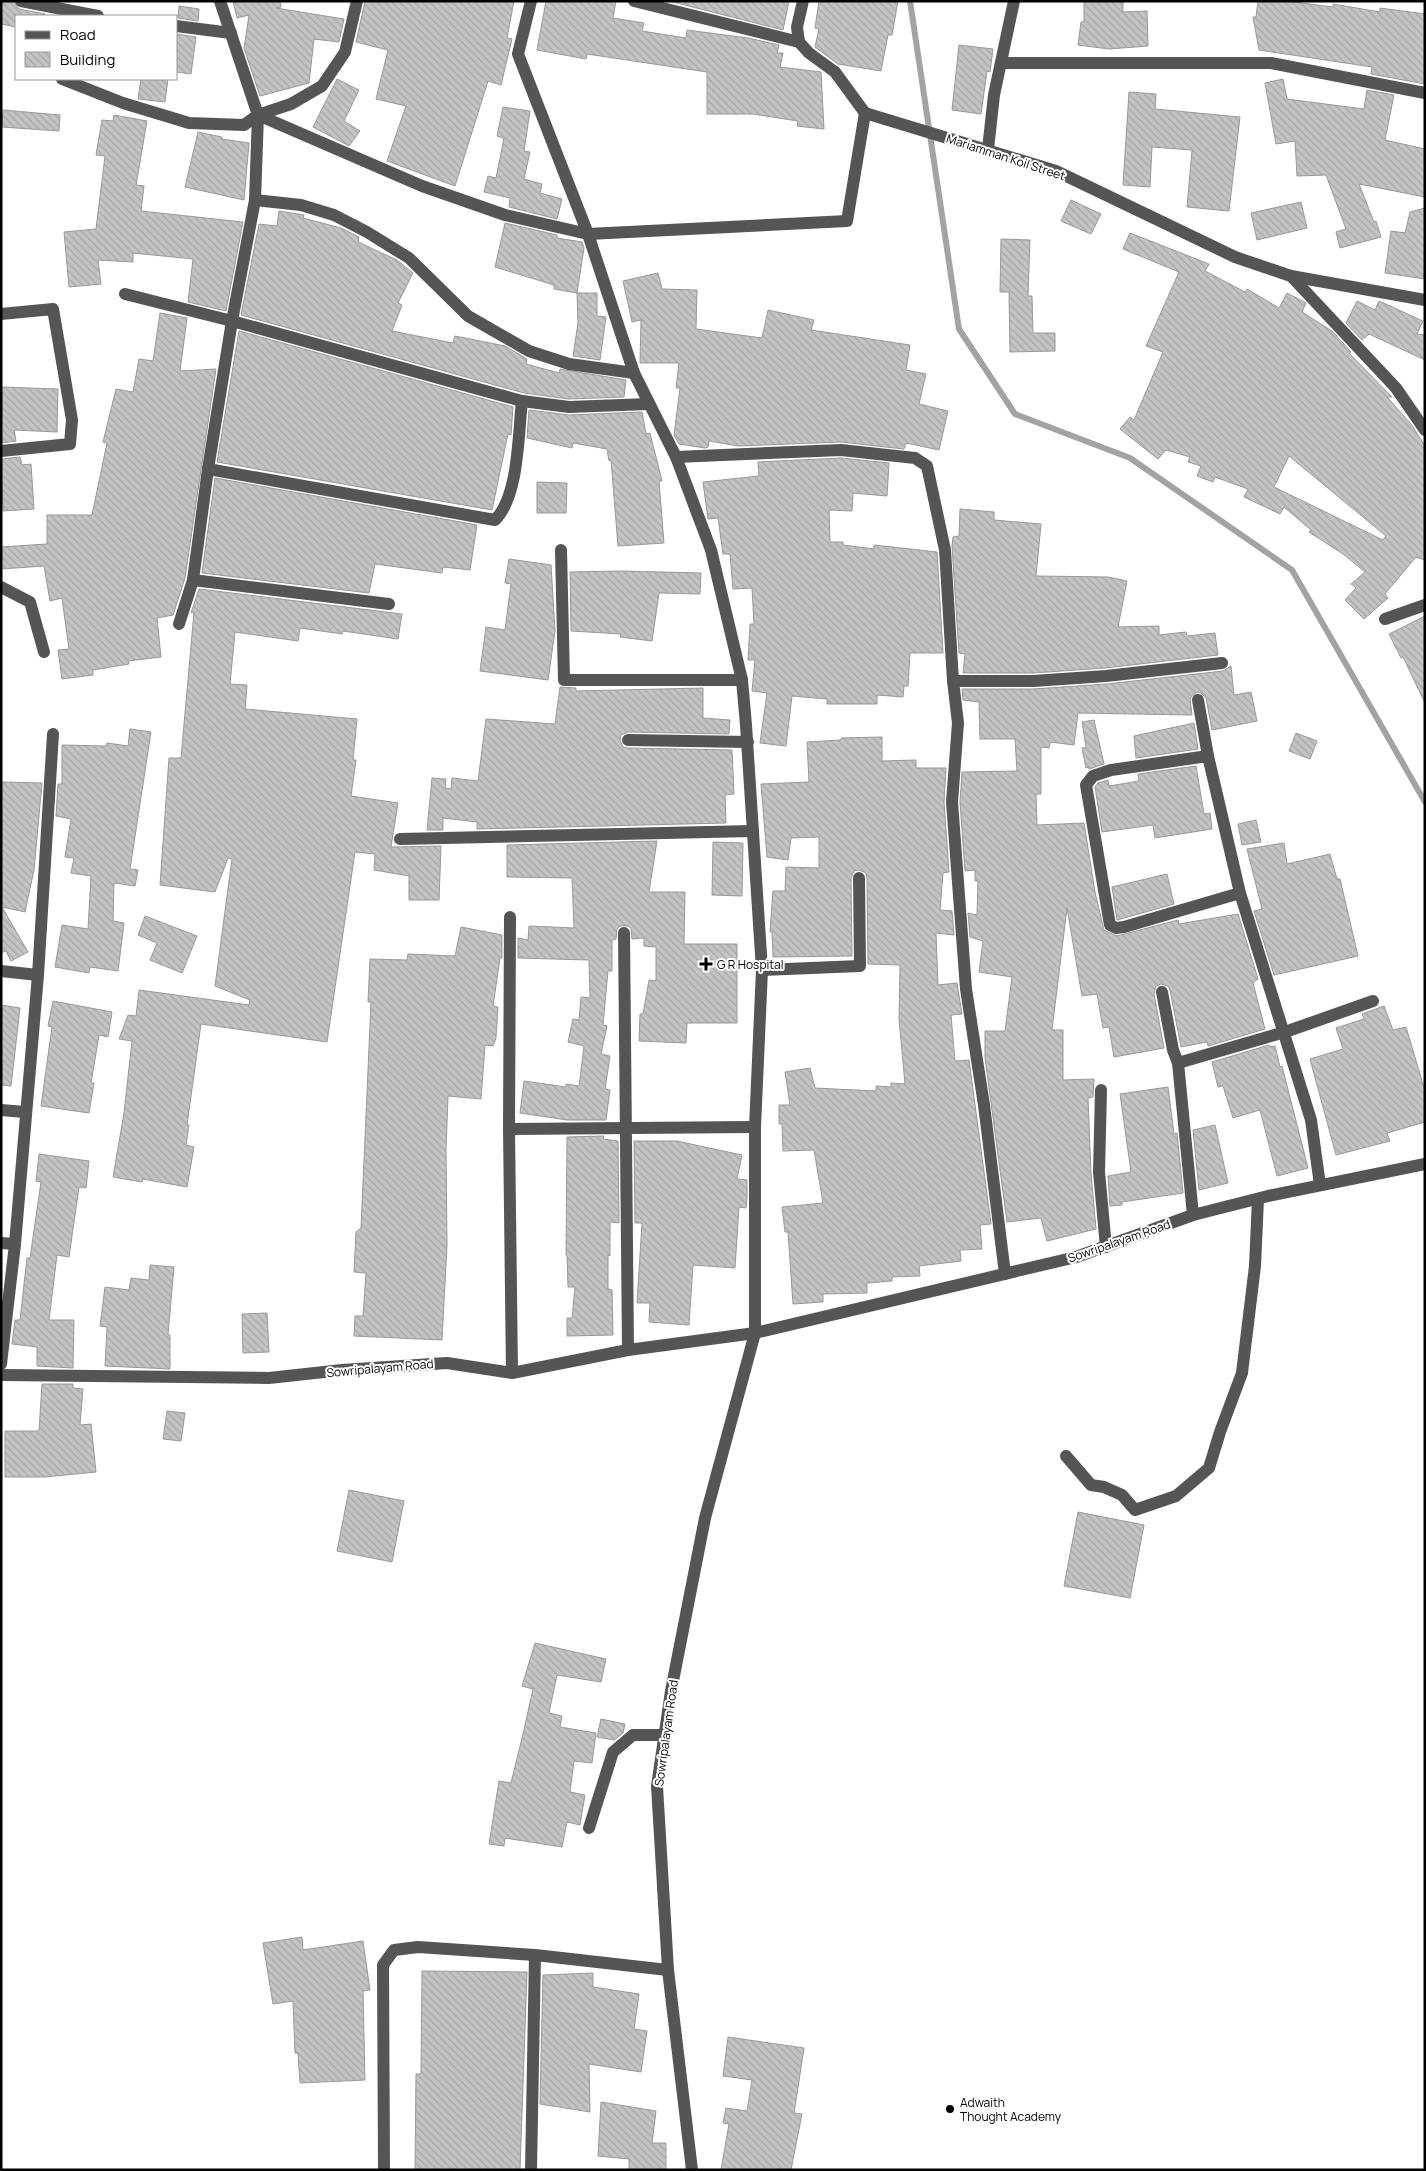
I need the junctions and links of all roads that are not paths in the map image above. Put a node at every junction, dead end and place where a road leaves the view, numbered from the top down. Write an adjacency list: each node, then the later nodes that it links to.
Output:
1 (21, 1): 8 (street)
2 (220, 1): 10 (street)
3 (357, 1): 16 (street)
4 (531, 1): 19 (street)
5 (634, 1): 11 (street)
6 (803, 1): 11 (street)
7 (1014, 1): 12 (street)
8 (93, 15)
9 (178, 26): 10 (street)
10 (231, 33): 16 (street)
11 (799, 42): 15 (street)
12 (1001, 63): 14 (street); 17 (street)
13 (65, 80): 16 (street)
14 (1425, 93)
15 (865, 113): 17 (street, Mariamman Koil Street); 19 (street)
16 (258, 115): 18 (street); 19 (street)
17 (988, 149): 20 (street, Mariamman Koil Street)
18 (255, 200): 24 (street); 25 (street)
19 (588, 234): 25 (street)
20 (1291, 276): 22 (street, Mariamman Koil Street); 28 (street)
21 (125, 294): 24 (street)
22 (1425, 300)
23 (1, 314): 29 (street)
24 (232, 321): 26 (street); 31 (street)
25 (634, 372): 27 (street)
26 (522, 402): 27 (street); 31 (street)
27 (648, 404): 30 (street)
28 (1425, 430)
29 (1, 451)
30 (676, 457): 41 (street); 42 (street)
31 (208, 469): 33 (street)
32 (561, 550): 41 (street)
33 (194, 580): 35 (street); 38 (street)
34 (1, 587): 39 (street)
35 (388, 604)
36 (1425, 605): 37 (street)
37 (1385, 619)
38 (179, 624)
39 (44, 652)
40 (1222, 662): 42 (street)
41 (742, 680): 46 (street)
42 (953, 681): 74 (street)
43 (1198, 700): 47 (street)
44 (54, 734): 56 (street)
45 (628, 740): 46 (street)
46 (748, 742): 48 (street)
47 (1208, 756): 51 (street); 51 (street)
48 (753, 831): 49 (street); 54 (street)
49 (400, 839)
50 (860, 878): 54 (street)
51 (1240, 893): 59 (street)
52 (510, 917): 66 (street)
53 (624, 933): 65 (street)
54 (762, 970): 64 (street)
55 (1, 971): 56 (street)
56 (38, 975): 63 (street)
57 (1162, 992): 60 (street)
58 (1373, 1001): 59 (street)
59 (1286, 1032): 60 (street); 68 (street)
60 (1178, 1063): 70 (street)
61 (1101, 1090): 73 (street)
62 (1, 1110): 63 (street)
63 (25, 1112): 72 (street)
64 (756, 1127): 65 (street); 75 (street)
65 (625, 1128): 66 (street); 76 (street)
66 (509, 1129): 78 (street)
67 (1425, 1164): 68 (street, Sowripalayam Road)
68 (1320, 1185): 69 (street, Sowripalayam Road)
69 (1258, 1198): 70 (street, Sowripalayam Road); 80 (street)
70 (1194, 1215): 73 (street, Sowripalayam Road)
71 (1, 1243): 72 (street)
72 (14, 1244): 77 (street)
73 (1106, 1247): 74 (street, Sowripalayam Road)
74 (1005, 1274): 75 (street, Sowripalayam Road)
75 (755, 1333): 76 (street, Sowripalayam Road); 81 (street, Sowripalayam Road)
76 (628, 1350): 78 (street, Sowripalayam Road)
77 (1, 1364)
78 (512, 1372): 79 (street, Sowripalayam Road)
79 (1, 1375)
80 (1066, 1456)
81 (665, 1735): 82 (street); 84 (street, Sowripalayam Road)
82 (589, 1828)
83 (535, 1955): 84 (street); 85 (street); 86 (street)
84 (668, 1970): 87 (street, Sowripalayam Road)
85 (384, 2170)
86 (531, 2170)
87 (692, 2170)

